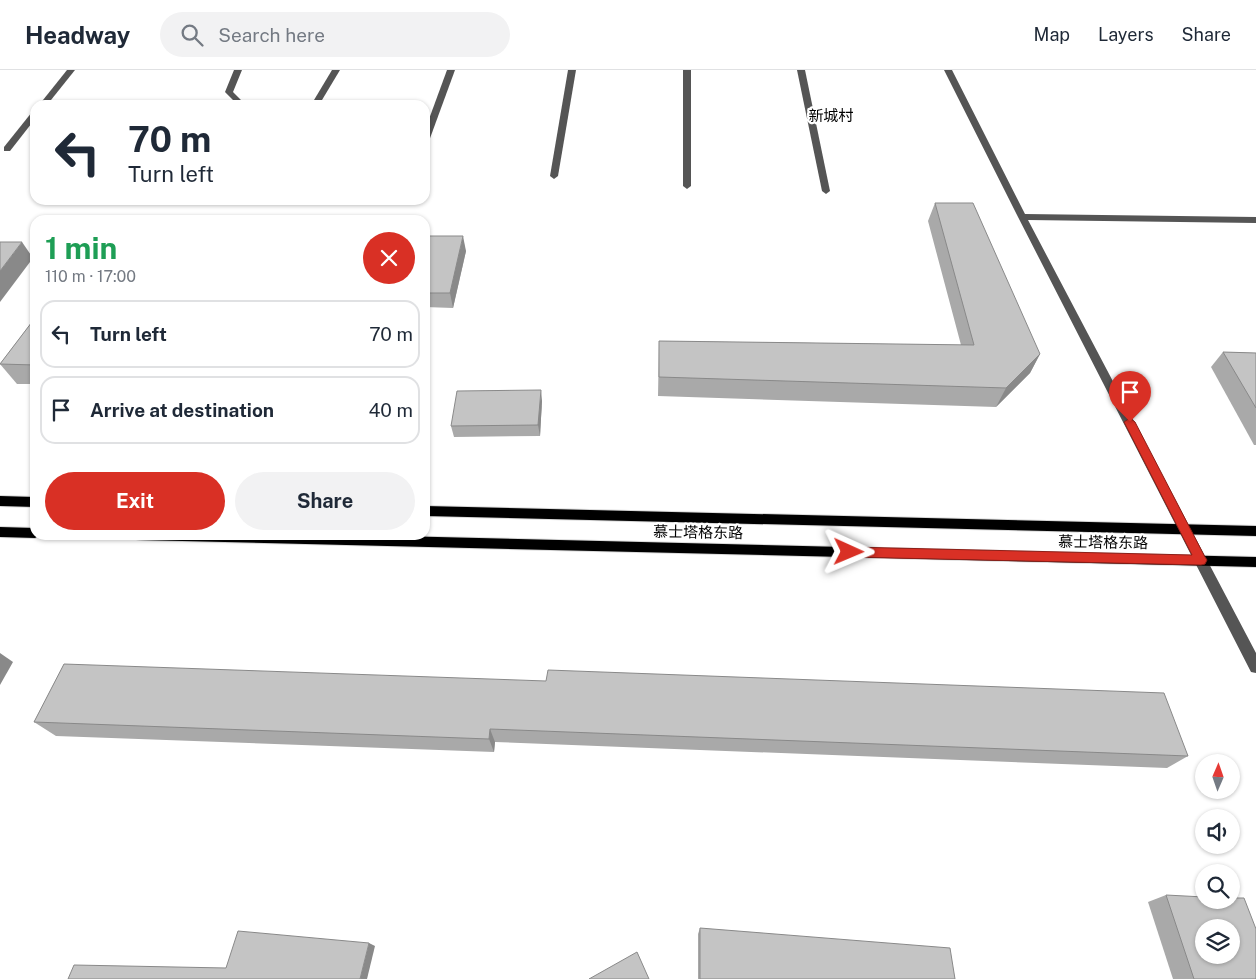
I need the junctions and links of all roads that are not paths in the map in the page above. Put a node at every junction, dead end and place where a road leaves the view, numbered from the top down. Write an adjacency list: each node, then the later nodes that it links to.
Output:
1 (71, 70): 9 (street)
2 (238, 70): 10 (street)
3 (336, 70): 11 (street)
4 (452, 70): 13 (street)
5 (572, 70): 15 (street)
6 (687, 70): 16 (street)
7 (800, 70): 17 (street)
8 (948, 70): 18 (street)
9 (46, 100)
10 (237, 100)
11 (318, 100)
12 (30, 120): 14 (street)
13 (430, 128)
14 (7, 149)
15 (554, 176)
16 (687, 186)
17 (826, 191)
18 (1022, 217): 19 (street); 23 (street)
19 (1256, 220)
20 (0, 501): 21 (main road)
21 (30, 502)
22 (430, 511): 23 (main road, 慕士塔格东路)
23 (1185, 529): 24 (main road, 慕士塔格东路); 28 (street)
24 (1256, 531)
25 (0, 532): 26 (main road)
26 (30, 532)
27 (352, 540): 28 (main road, 慕士塔格东路)
28 (1201, 560): 29 (main road, 慕士塔格东路); 30 (street)
29 (1256, 562)
30 (1256, 667)

